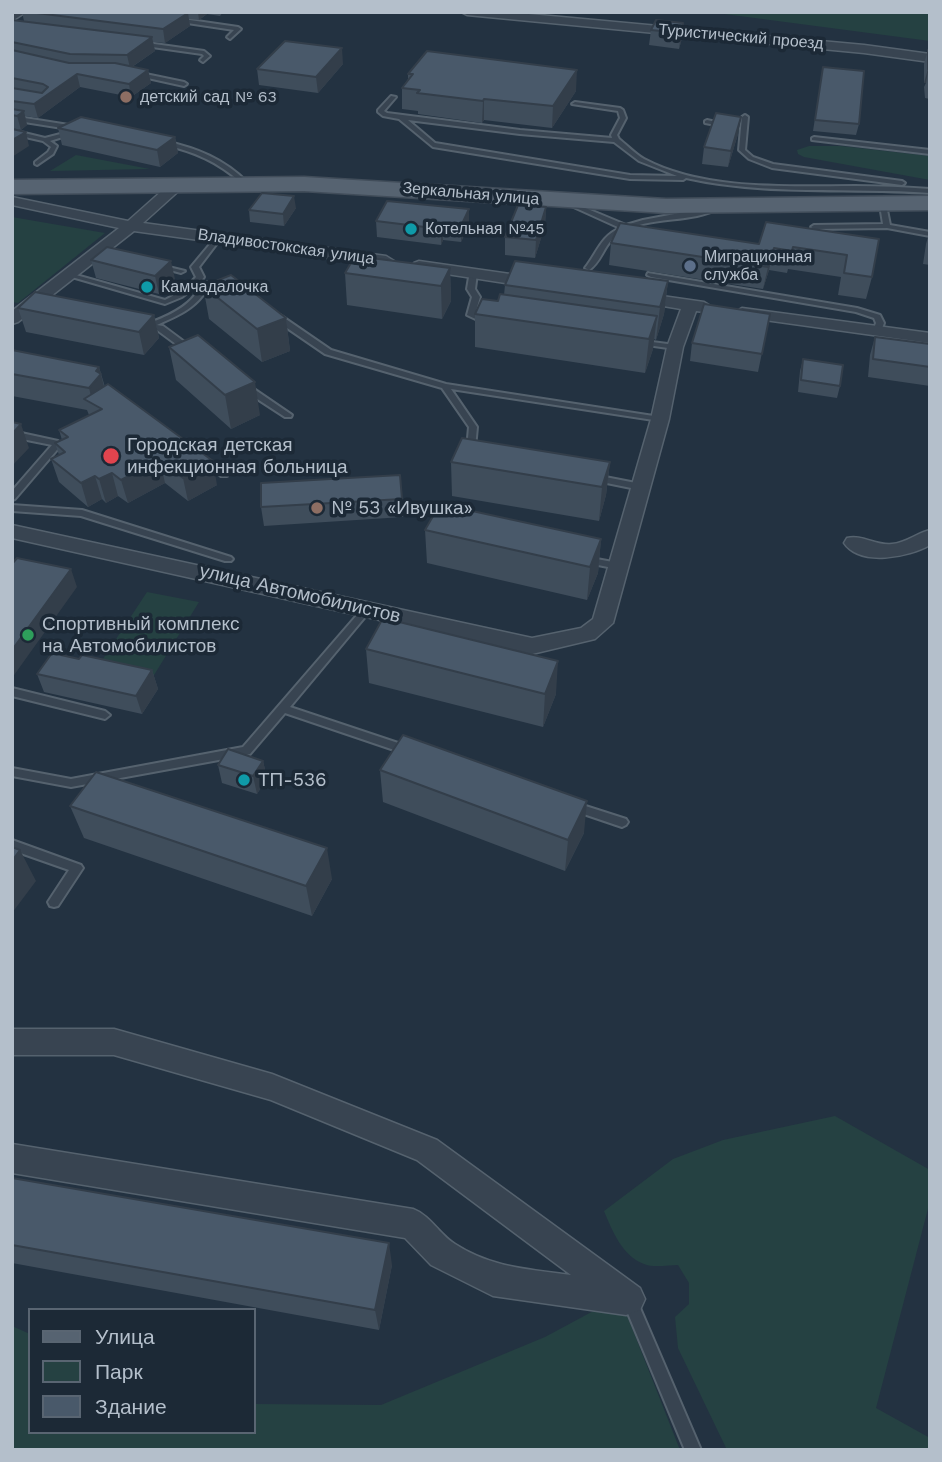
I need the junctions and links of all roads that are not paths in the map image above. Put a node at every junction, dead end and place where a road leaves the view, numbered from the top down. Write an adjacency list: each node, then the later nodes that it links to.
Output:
1 (20, 12): 3 (street)
2 (467, 12): 7 (street, Туристический проезд)
3 (12, 18)
4 (165, 18): 5 (lane)
5 (230, 37)
6 (127, 42): 8 (lane)
7 (930, 58)
8 (203, 60)
9 (126, 72): 10 (lane)
10 (184, 84)
11 (393, 97): 13 (lane)
12 (575, 104): 22 (lane)
13 (401, 117): 22 (lane); 26 (lane)
14 (745, 117): 18 (lane)
15 (12, 118): 21 (lane)
16 (707, 122): 18 (lane)
17 (12, 132): 21 (lane)
18 (745, 132): 31 (lane)
19 (874, 138): 24 (lane)
20 (814, 139): 24 (lane)
21 (45, 140): 25 (lane)
22 (616, 140): 26 (lane)
23 (158, 142): 27 (lane)
24 (930, 149)
25 (37, 163)
26 (690, 177): 31 (lane)
27 (245, 183): 28 (main road, Зеркальная улица); 34 (main road, Зеркальная улица)
28 (178, 184): 30 (main road, Зеркальная улица); 38 (street)
29 (12, 187): 30 (main road, Зеркальная улица)
30 (60, 187): 35 (street)
31 (927, 195): 37 (main road, Зеркальная улица)
32 (12, 196): 35 (street, Владивостокская улица)
33 (12, 201): 35 (street, Владивостокская улица)
34 (566, 201): 36 (main road, Зеркальная улица); 39 (lane)
35 (36, 205): 38 (street, Владивостокская улица)
36 (723, 207): 37 (main road, Зеркальная улица); 39 (lane)
37 (885, 216): 40 (lane); 41 (lane)
38 (131, 226): 42 (street, Владивостокская улица); 47 (street)
39 (624, 227): 44 (lane)
40 (814, 227)
41 (930, 234)
42 (218, 238): 46 (street, Владивостокская улица); 49 (lane)
43 (145, 263): 45 (lane)
44 (589, 268)
45 (181, 271)
46 (473, 273): 50 (street, Владивостокская улица); 56 (lane)
47 (69, 275): 49 (lane); 55 (street)
48 (651, 275): 60 (lane)
49 (197, 282): 51 (lane); 58 (lane)
50 (553, 285)
51 (226, 289)
52 (621, 295): 53 (street)
53 (690, 305): 59 (street); 63 (street)
54 (268, 310): 67 (lane)
55 (12, 319)
56 (497, 322)
57 (135, 323): 58 (lane)
58 (149, 326): 65 (lane)
59 (833, 327): 60 (street); 64 (street)
60 (877, 331): 61 (street)
61 (930, 338)
62 (634, 341): 63 (lane)
63 (676, 347): 69 (street)
64 (930, 356)
65 (203, 359)
66 (235, 380): 68 (lane)
67 (444, 386): 69 (lane); 72 (lane)
68 (288, 415)
69 (660, 419): 75 (street)
70 (12, 434): 76 (lane)
71 (193, 451): 73 (lane)
72 (481, 457)
73 (224, 474)
74 (587, 477): 75 (lane)
75 (640, 487): 83 (street)
76 (12, 497)
77 (12, 508): 82 (lane)
78 (12, 531): 84 (street, улица Автомобилистов)
79 (930, 536): 80 (street)
80 (854, 543)
81 (578, 558): 83 (lane)
82 (228, 559)
83 (618, 566): 84 (street, улица Автомобилистов)
84 (367, 609): 86 (lane)
85 (12, 692): 87 (lane)
86 (282, 708): 88 (lane); 89 (lane)
87 (105, 715)
88 (426, 756)
89 (12, 772)
90 (557, 800): 91 (lane)
91 (622, 822)
92 (12, 845): 93 (lane)
93 (54, 902)
94 (12, 1042): 96 (street)
95 (12, 1158): 96 (street)
96 (629, 1299): 97 (lane)
97 (693, 1450)

